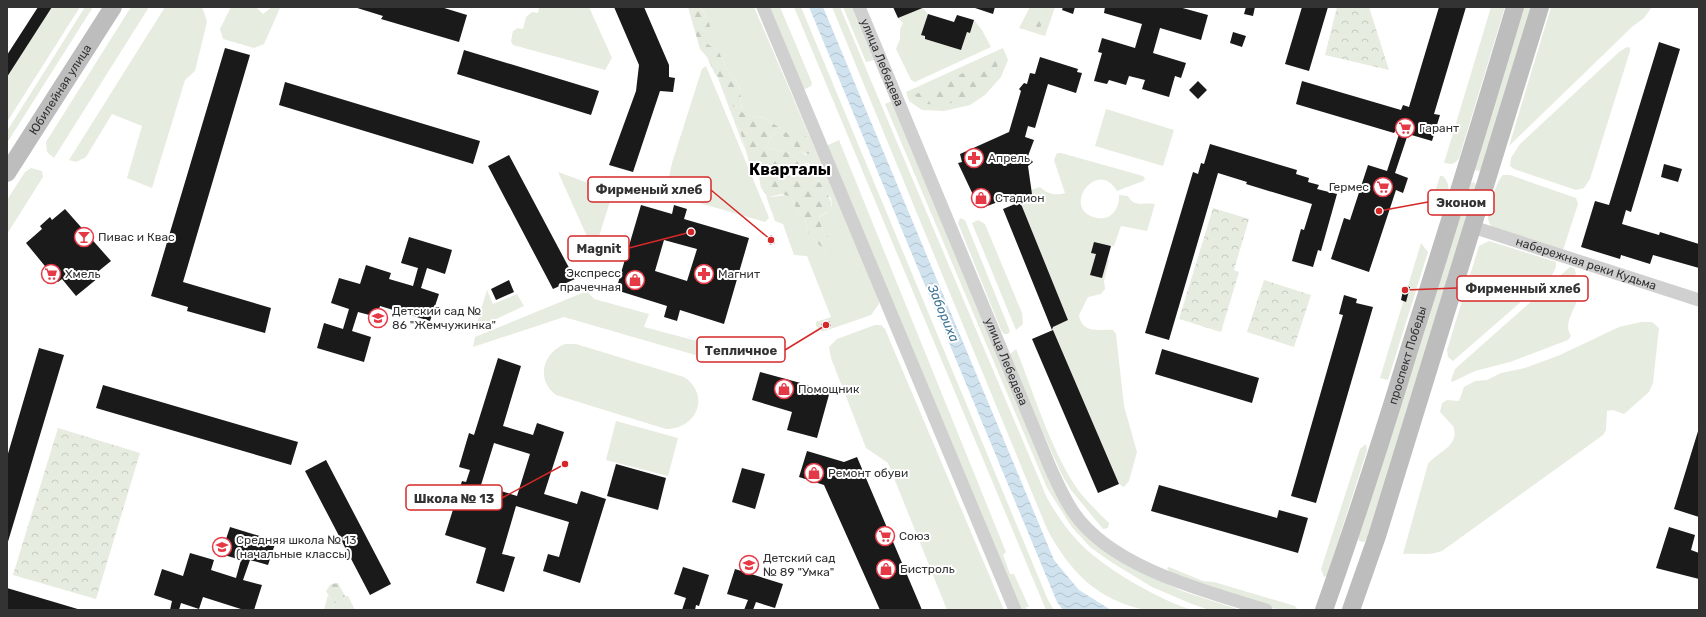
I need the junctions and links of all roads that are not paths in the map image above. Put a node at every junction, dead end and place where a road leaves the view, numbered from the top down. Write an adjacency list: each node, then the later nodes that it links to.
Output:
1 (113, 7): 6 (main road, Юбилейная улица)
2 (763, 7): 11 (street)
3 (859, 7): 12 (street, улица Лебедева)
4 (1515, 7): 9 (main road, проспект Победы)
5 (1540, 7): 7 (main road, проспект Победы)
6 (7, 173)
7 (1473, 227): 8 (street, набережная реки Кудьма); 10 (main road, проспект Победы)
8 (1699, 300)
9 (1347, 545): 10 (main road); 13 (main road, проспект Победы)
10 (1371, 554): 14 (main road, проспект Победы)
11 (1015, 610)
12 (1266, 610)
13 (1324, 610)
14 (1351, 610)

